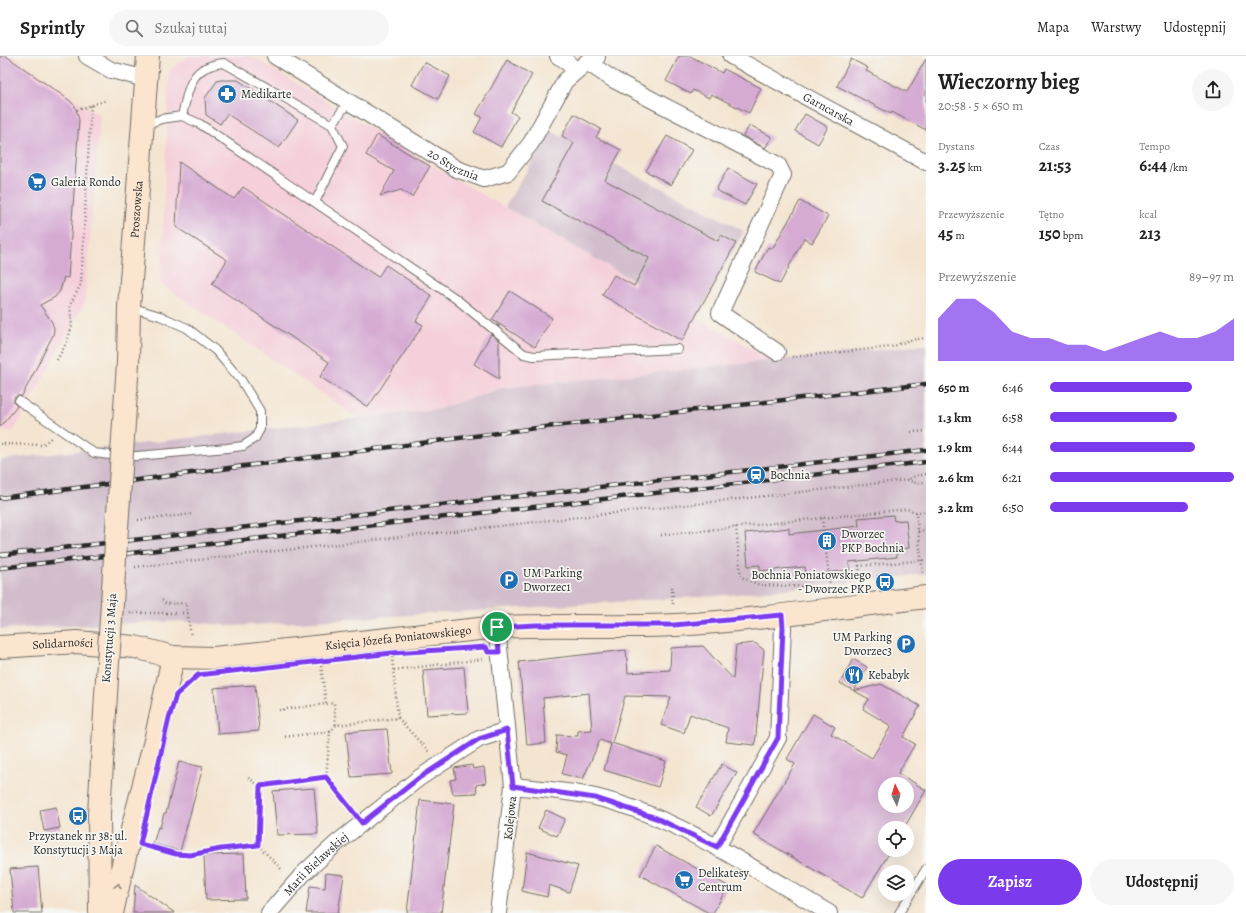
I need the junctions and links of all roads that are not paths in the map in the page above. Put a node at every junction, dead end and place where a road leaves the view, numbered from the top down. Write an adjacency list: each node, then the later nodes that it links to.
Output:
1 (87, 56): 7 (street)
2 (148, 56): 7 (main road, Proszowska)
3 (275, 56): 8 (street, 20 Stycznia)
4 (558, 56): 6 (street)
5 (731, 56): 12 (street, Garncarska)
6 (587, 63): 8 (street, 20 Stycznia); 16 (street)
7 (146, 79): 11 (main road, Proszowska)
8 (348, 102): 10 (lane)
9 (182, 116): 10 (lane); 11 (lane); 13 (lane)
10 (332, 125): 13 (lane)
11 (143, 126): 14 (main road, Proszowska)
12 (926, 162)
13 (315, 202): 15 (lane)
14 (129, 307): 17 (main road, Proszowska); 18 (lane)
15 (678, 349)
16 (777, 352)
17 (128, 363): 28 (main road, Konstytucji 3 Maja, bridge)
18 (19, 401)
19 (926, 597): 20 (main road, Księcia Józefa Poniatowskiego)
20 (782, 615): 21 (main road, Księcia Józefa Poniatowskiego); 26 (street)
21 (497, 627): 23 (main road, Księcia Józefa Poniatowskiego); 24 (street, Kolejowa)
22 (0, 647): 23 (main road, Solidarności)
23 (173, 657): 27 (main road)
24 (507, 730): 25 (street, Kolejowa); 32 (street, Marii Bielawskiej)
25 (513, 786): 26 (street); 33 (street, Kolejowa)
26 (717, 847): 34 (street)
27 (124, 860): 28 (main road); 31 (main road, one-way to 27)
28 (99, 866): 30 (main road, Konstytucji 3 Maja)
29 (926, 869): 35 (lane)
30 (100, 913)
31 (112, 913)
32 (269, 913)
33 (498, 913)
34 (828, 913)
35 (899, 913)

